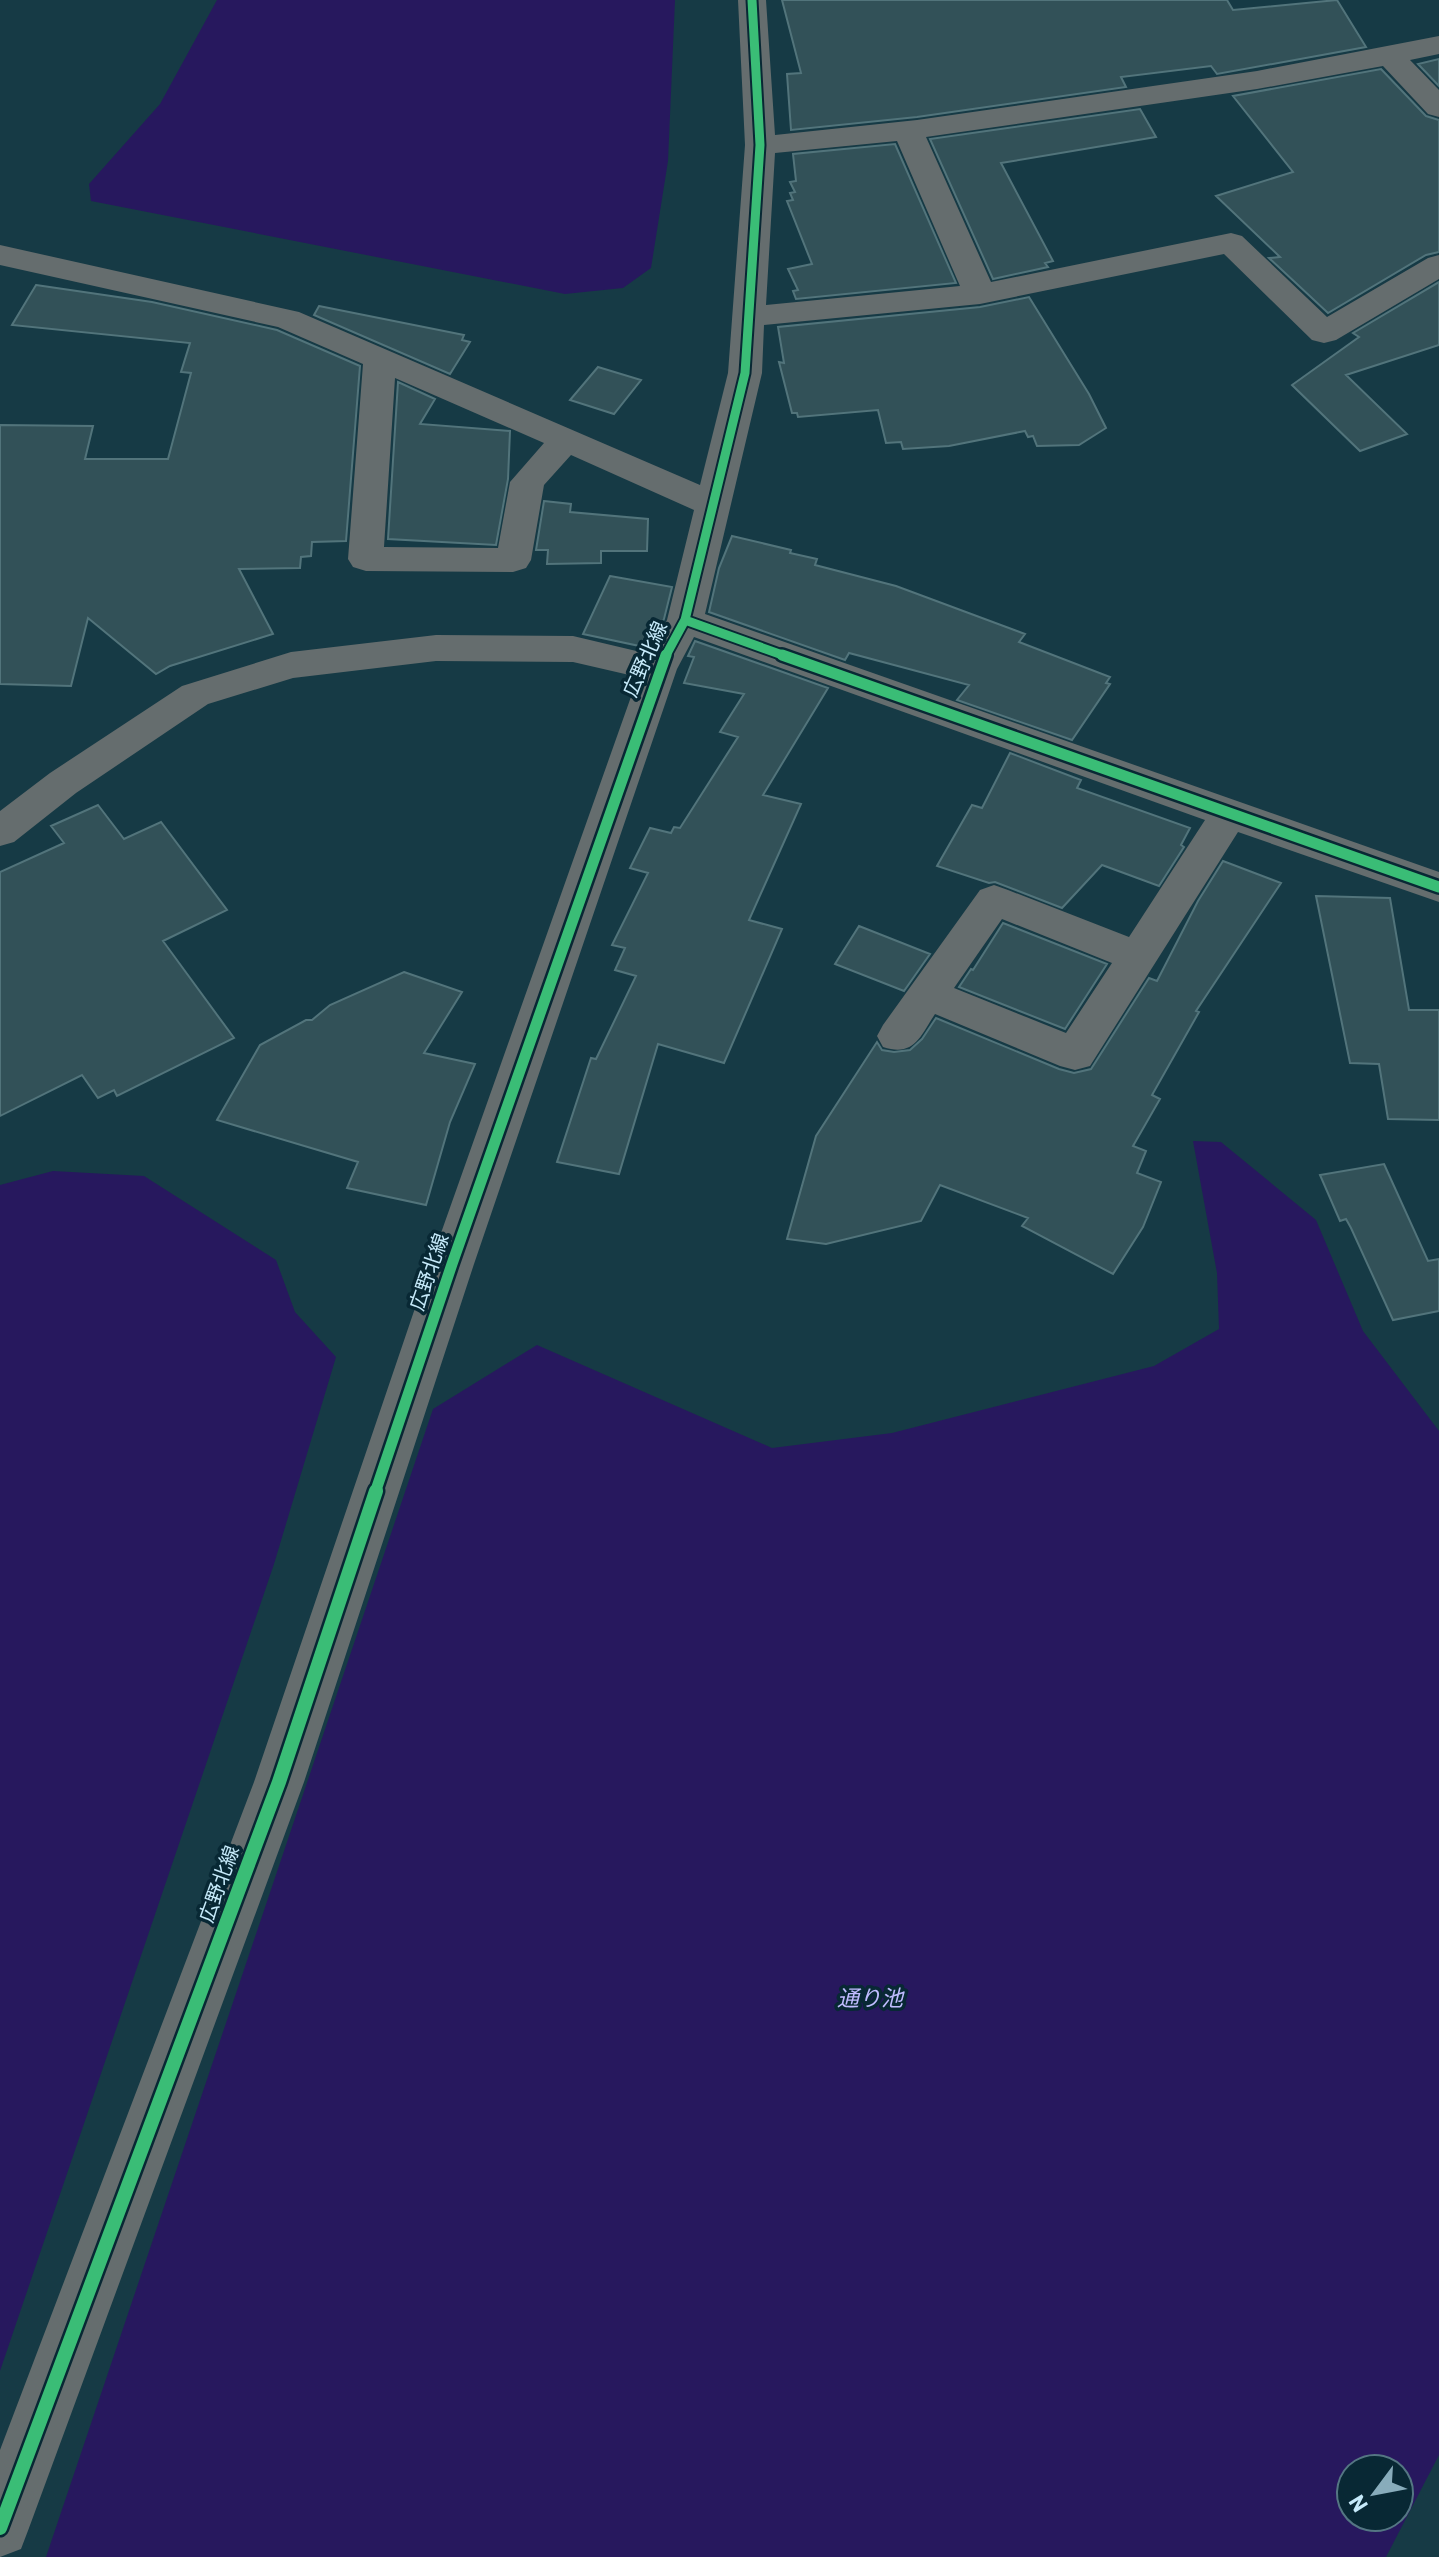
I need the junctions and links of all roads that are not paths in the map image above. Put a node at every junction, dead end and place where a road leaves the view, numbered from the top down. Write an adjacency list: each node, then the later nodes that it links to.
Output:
1 (752, 0): 6 (street, 広野北線)
2 (1439, 45): 3 (street)
3 (1391, 57): 4 (street); 5 (street)
4 (1439, 108)
5 (908, 130): 6 (street); 9 (street)
6 (760, 145): 10 (street, 広野北線)
7 (0, 255): 11 (street)
8 (1439, 265): 9 (street)
9 (980, 294): 10 (street)
10 (748, 317): 13 (street, 広野北線)
11 (380, 357): 12 (street); 12 (street)
12 (566, 440): 13 (street)
13 (715, 505): 14 (street, 広野北線)
14 (685, 620): 15 (street, 広野北線); 16 (street)
15 (659, 669): 17 (street); 22 (street, 広野北線)
16 (1229, 814): 18 (street); 19 (street)
17 (0, 832)
18 (1439, 887)
19 (1138, 957): 20 (street); 20 (street)
20 (927, 994): 21 (street)
21 (898, 1036)
22 (0, 2528)

